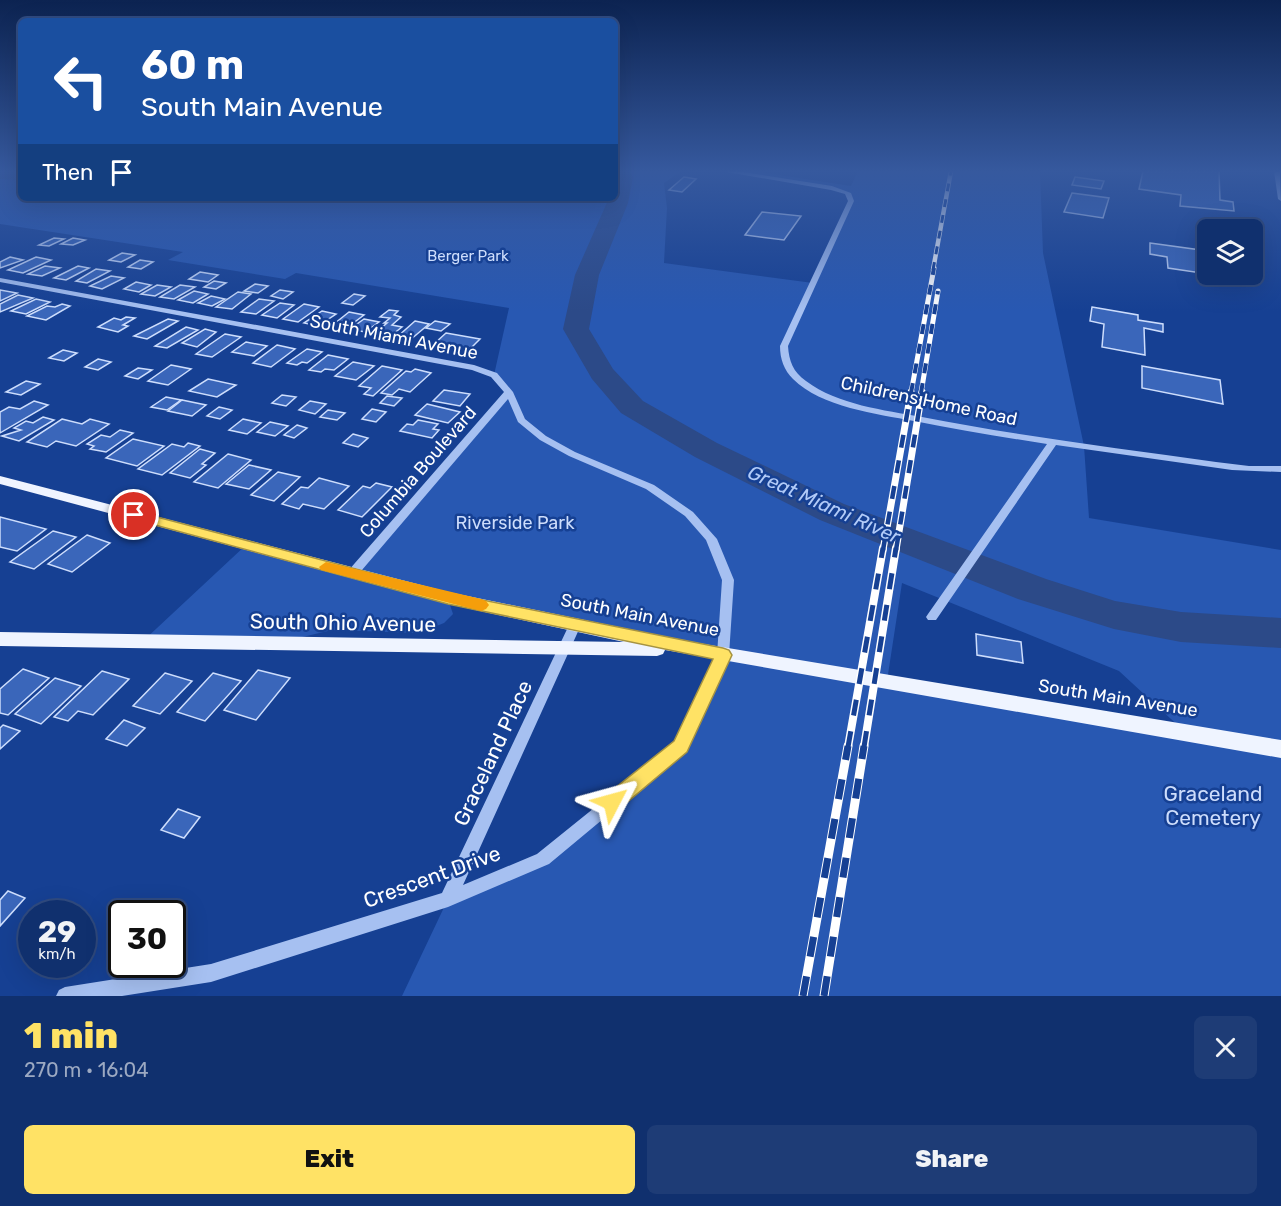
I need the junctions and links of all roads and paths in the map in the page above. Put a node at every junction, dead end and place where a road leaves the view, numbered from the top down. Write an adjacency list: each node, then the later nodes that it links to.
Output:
1 (843, 217): 4 (street, Childrens Home Road)
2 (0, 280): 3 (street, South Miami Avenue)
3 (509, 392): 7 (street, Columbia Boulevard); 13 (street, South Miami Avenue)
4 (1053, 442): 5 (street, Childrens Home Road); 8 (street)
5 (1281, 469)
6 (0, 480): 7 (main road, South Main Avenue)
7 (352, 574): 9 (main road, South Main Avenue)
8 (932, 617)
9 (575, 625): 11 (main road, South Main Avenue); 12 (street, Graceland Place)
10 (0, 639): 12 (main road, South Ohio Avenue)
11 (686, 648): 12 (main road, South Ohio Avenue); 13 (main road, South Main Avenue)
12 (565, 649): 15 (street, Graceland Place)
13 (723, 655): 14 (main road, South Main Avenue); 15 (street, Crescent Drive)
14 (1281, 749)
15 (448, 899): 16 (street, Crescent Drive)
16 (65, 996)

